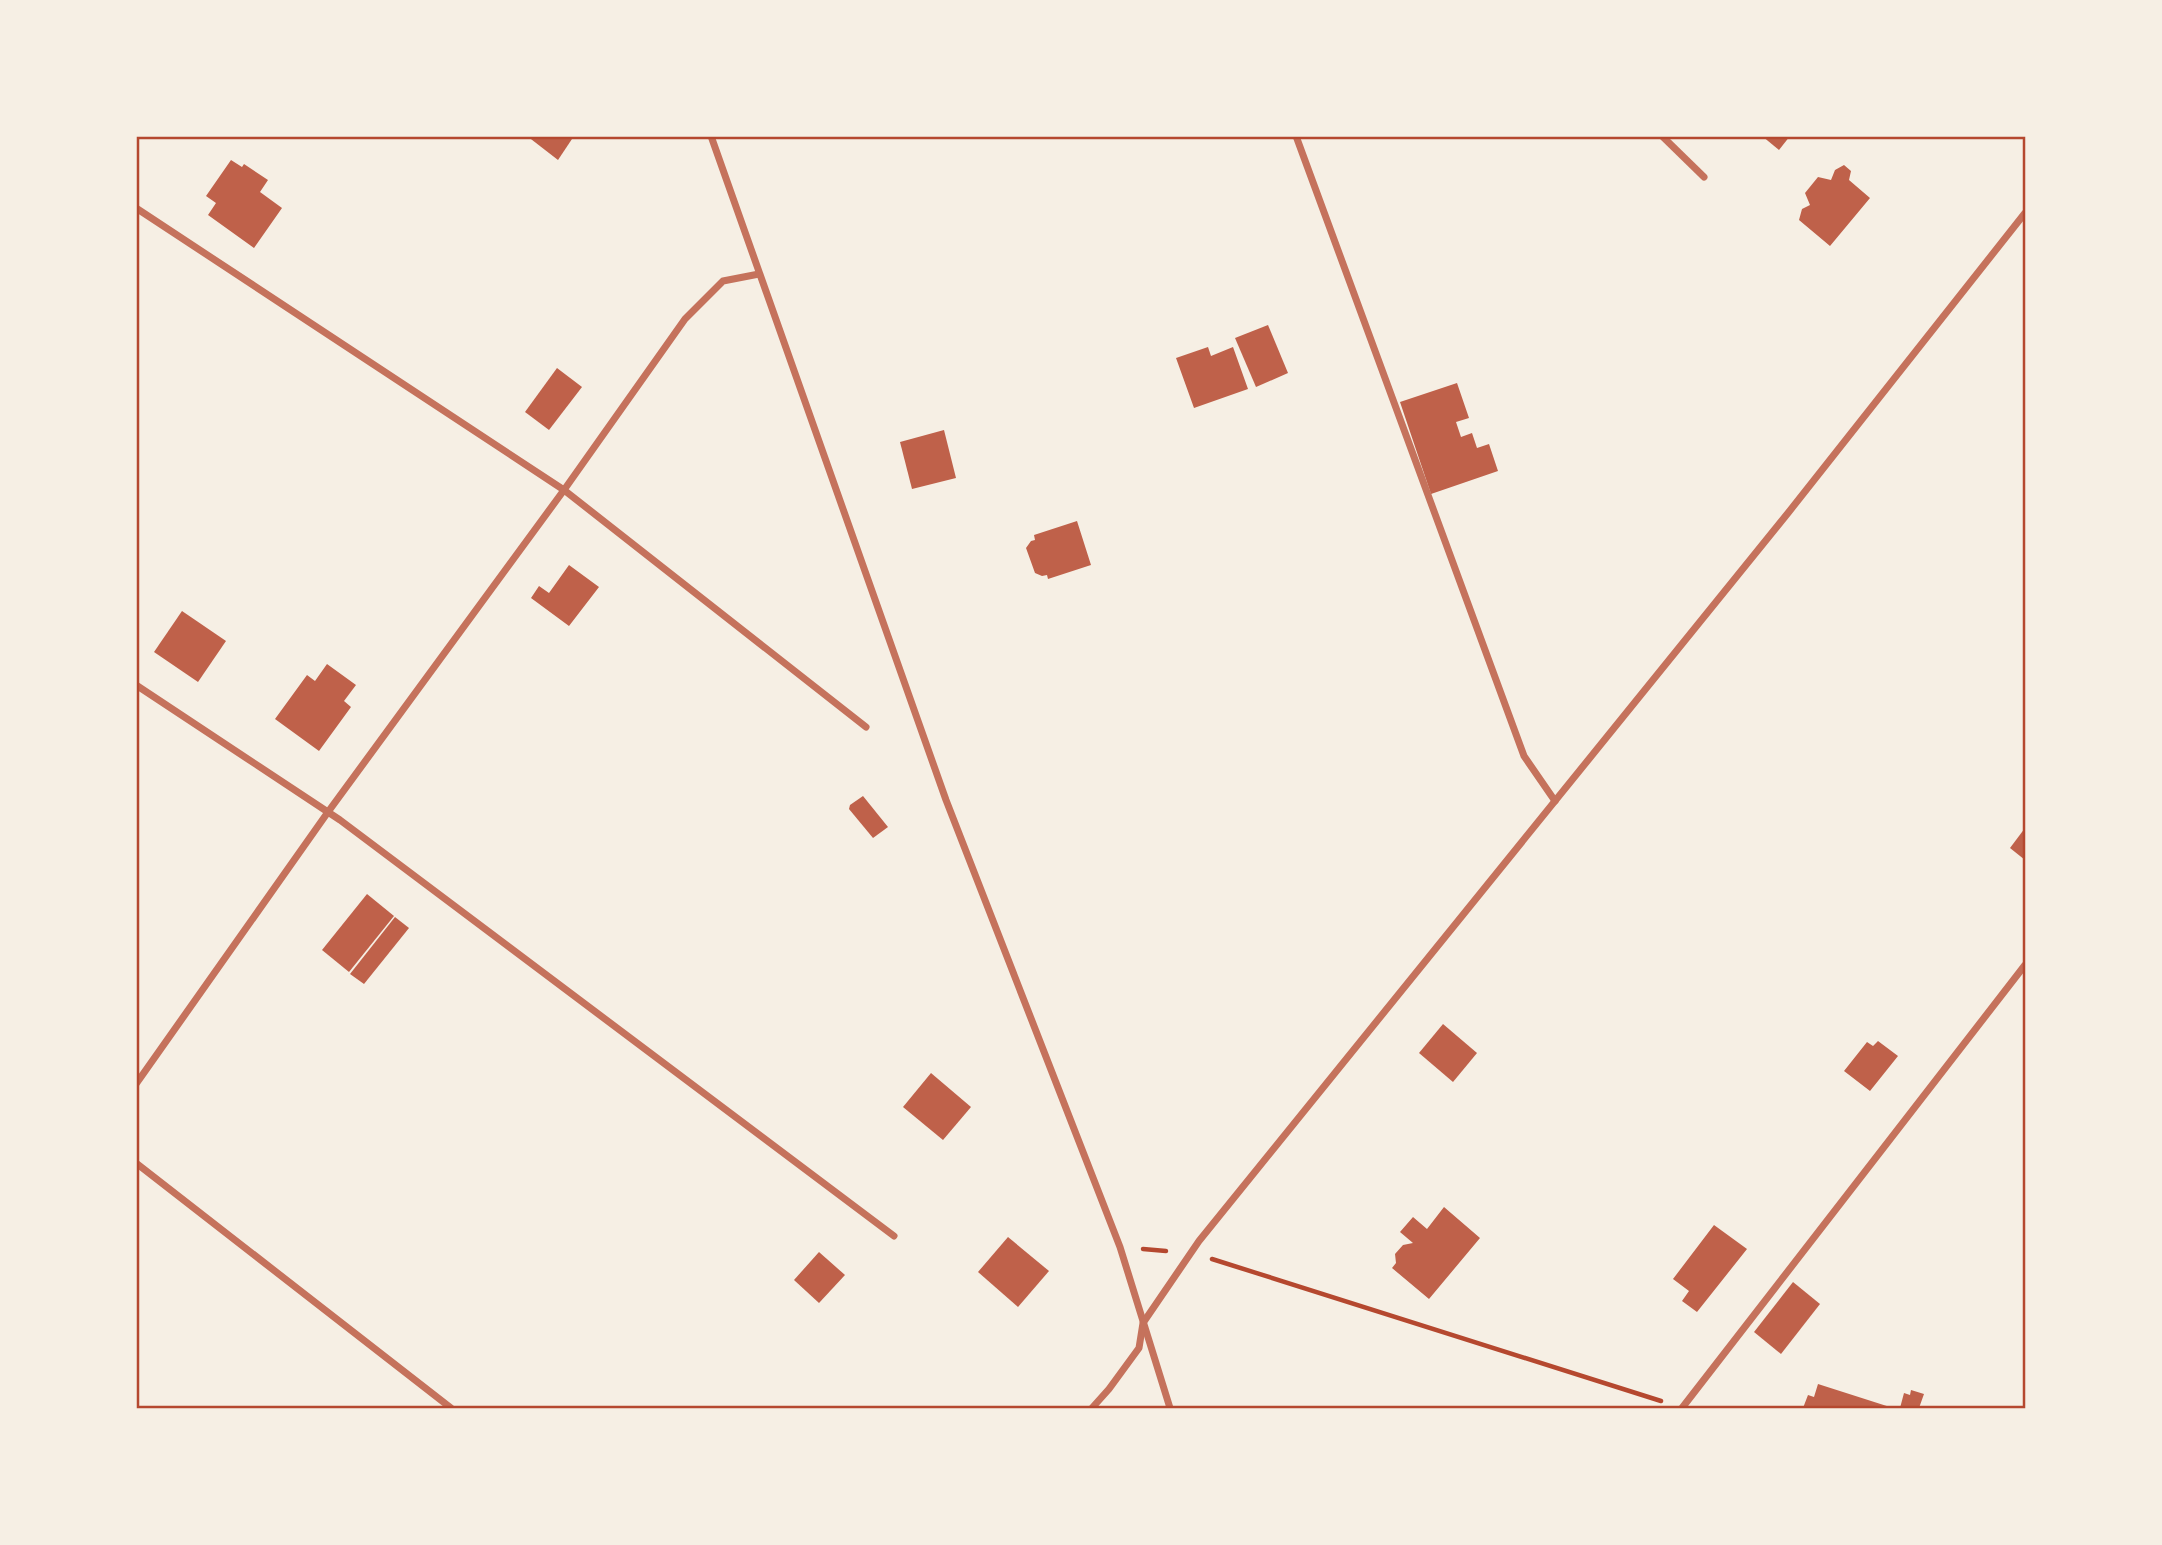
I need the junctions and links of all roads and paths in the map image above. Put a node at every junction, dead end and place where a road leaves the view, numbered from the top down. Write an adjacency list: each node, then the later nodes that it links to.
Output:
1 (711, 136): 7 (street)
2 (1296, 136): 11 (street)
3 (1662, 136): 4 (street)
4 (1704, 177)
5 (136, 208): 8 (street)
6 (2025, 213): 11 (street)
7 (759, 274): 8 (street); 17 (street)
8 (564, 490): 10 (street); 12 (street)
9 (136, 685): 12 (street)
10 (866, 727)
11 (1555, 801): 18 (street)
12 (328, 812): 14 (street); 16 (street)
13 (2025, 965): 20 (street)
14 (136, 1084)
15 (136, 1163): 21 (street)
16 (894, 1236)
17 (1120, 1247): 18 (path); 19 (street)
18 (1191, 1252): 19 (street); 20 (path)
19 (1143, 1323): 22 (street); 23 (street)
20 (1683, 1408)
21 (451, 1409)
22 (1092, 1409)
23 (1170, 1409)

